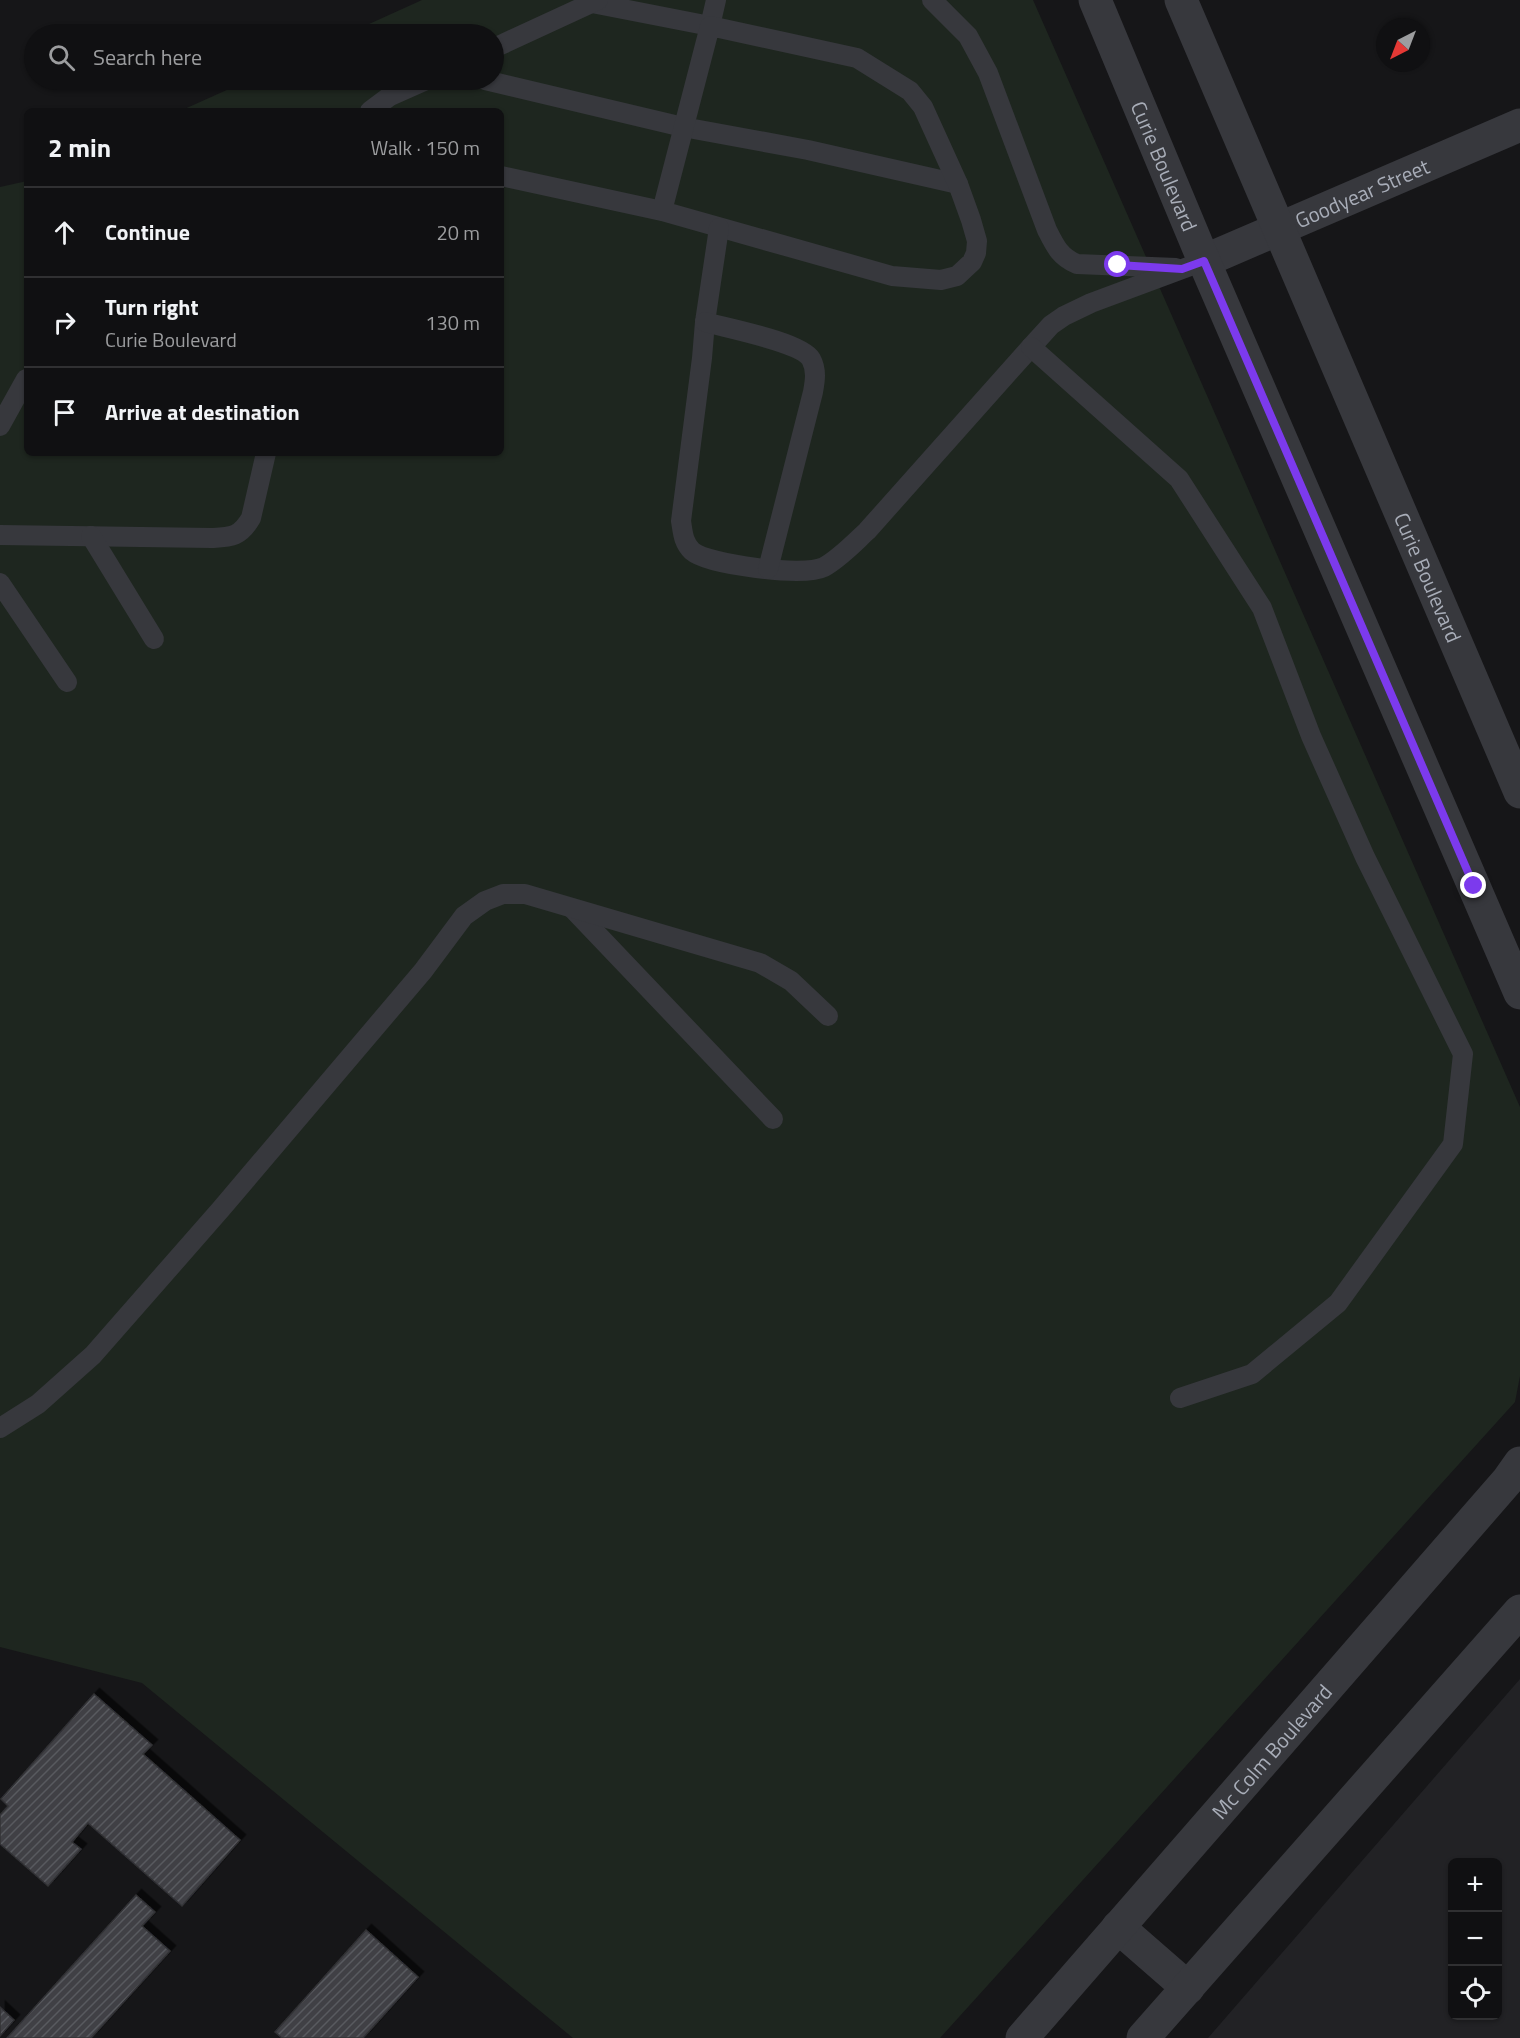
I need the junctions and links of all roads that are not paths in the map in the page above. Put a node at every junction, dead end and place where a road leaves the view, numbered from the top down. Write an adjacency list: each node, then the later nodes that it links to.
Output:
1 (716, 0): 6 (lane)
2 (932, 0): 18 (lane)
3 (1095, 0): 18 (street, Curie Boulevard)
4 (1181, 0): 17 (street, Curie Boulevard)
5 (595, 1): 6 (lane); 7 (lane)
6 (710, 26): 12 (lane); 14 (lane)
7 (504, 43)
8 (504, 85): 12 (lane)
9 (404, 90): 10 (lane)
10 (374, 108)
11 (1520, 125): 17 (street, Goodyear Street)
12 (683, 127): 14 (lane); 15 (lane)
13 (504, 177): 15 (lane)
14 (958, 184): 16 (lane)
15 (662, 211): 16 (lane)
16 (719, 228): 19 (lane)
17 (1279, 230): 18 (street, Goodyear Street); 30 (street, Curie Boulevard)
18 (1193, 265): 20 (lane); 32 (street, Curie Boulevard)
19 (705, 322): 26 (lane); 26 (lane)
20 (1031, 347): 26 (lane); 35 (lane)
21 (24, 383): 22 (lane)
22 (0, 426)
23 (265, 456): 25 (lane)
24 (0, 535): 25 (lane)
25 (91, 536): 28 (lane)
26 (768, 568)
27 (0, 583): 29 (lane)
28 (154, 639)
29 (67, 682)
30 (1520, 792)
31 (571, 907): 33 (lane); 34 (lane); 36 (lane)
32 (1520, 993)
33 (828, 1016)
34 (773, 1119)
35 (1180, 1398)
36 (0, 1428)
37 (1520, 1463): 39 (street, Mc Colm Boulevard)
38 (1520, 1611): 40 (street)
39 (1118, 1927): 40 (street); 41 (street, Mc Colm Boulevard)
40 (1188, 1988): 42 (street)
41 (1022, 2038)
42 (1143, 2038)

